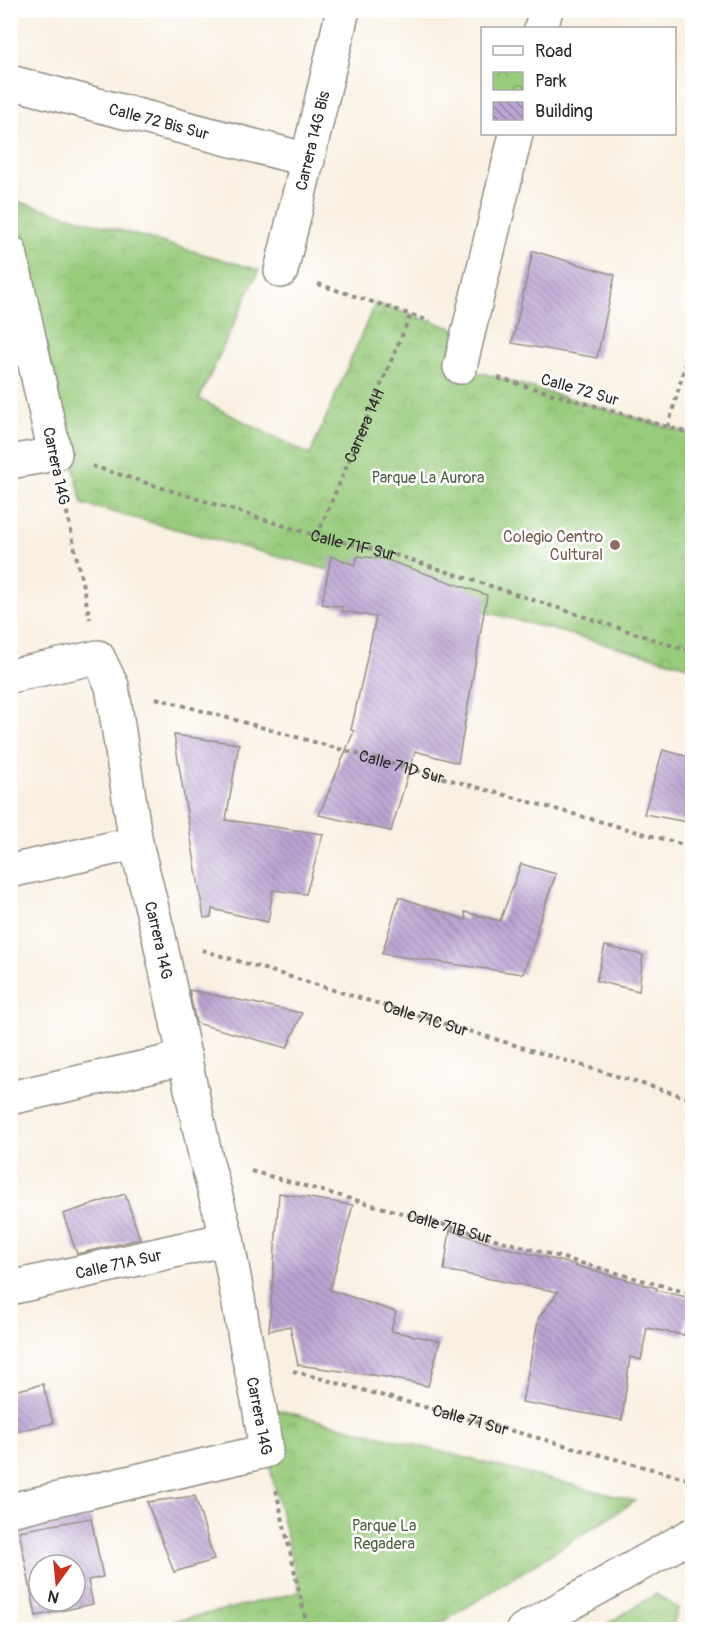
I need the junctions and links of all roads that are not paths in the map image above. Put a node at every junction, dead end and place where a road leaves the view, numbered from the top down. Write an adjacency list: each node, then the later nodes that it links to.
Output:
1 (343, 10): 6 (street, Carrera 14G Bis)
2 (546, 10): 3 (street)
3 (542, 27)
4 (10, 82): 6 (street, Calle 72 Bis Sur)
5 (516, 135): 9 (street)
6 (308, 160): 8 (street, Carrera 14G Bis)
7 (10, 252): 10 (street, Carrera 14G)
8 (281, 271)
9 (460, 367)
10 (10, 462)
11 (10, 676): 12 (street, Carrera 14G)
12 (136, 843): 13 (street); 14 (street, Carrera 14G)
13 (10, 871)
14 (184, 1058): 15 (street); 16 (street, Carrera 14G)
15 (10, 1098)
16 (227, 1239): 17 (street, Calle 71A Sur); 18 (street, Carrera 14G)
17 (10, 1288)
18 (10, 1510)
19 (693, 1535): 20 (street)
20 (522, 1629)

